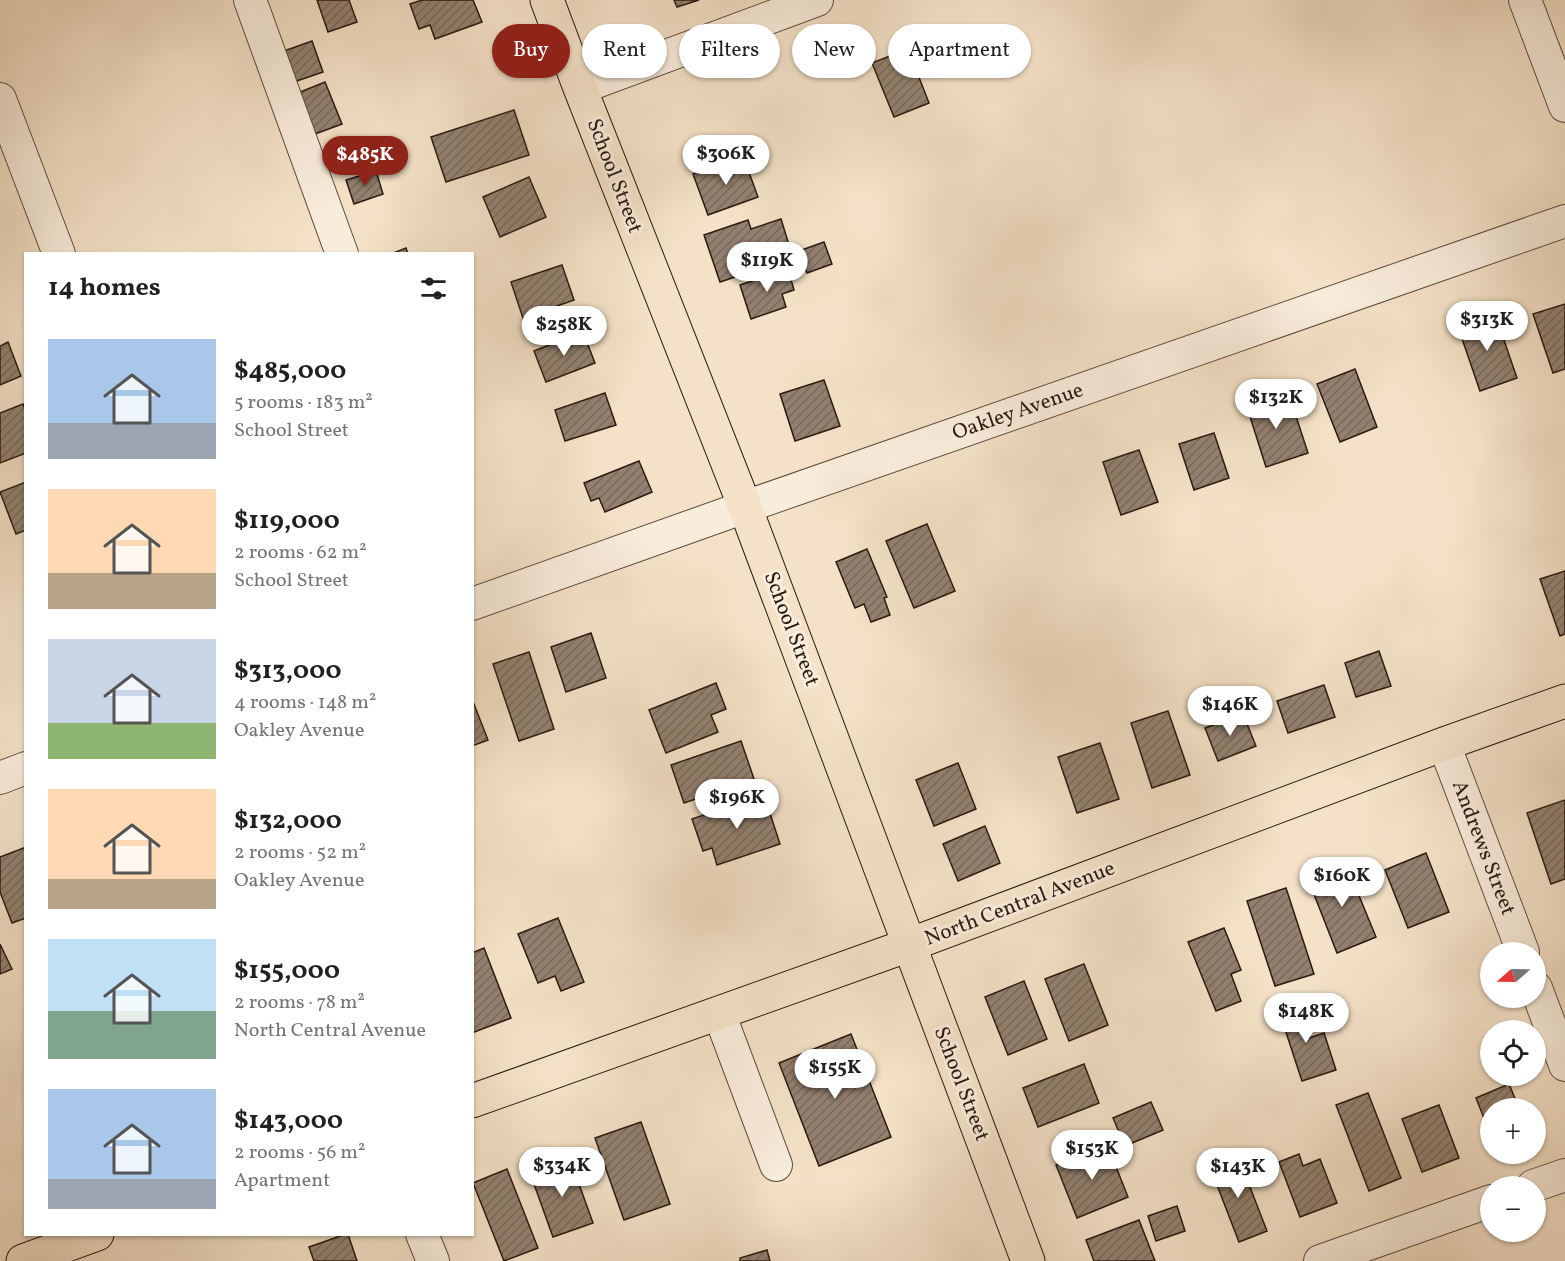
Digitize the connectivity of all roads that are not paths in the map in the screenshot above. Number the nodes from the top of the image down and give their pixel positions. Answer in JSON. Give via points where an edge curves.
{"nodes":[{"id":1,"x":250,"y":0,"type":"edge"},
{"id":2,"x":547,"y":0,"type":"edge"},
{"id":3,"x":817,"y":0,"type":"edge"},
{"id":4,"x":1525,"y":0,"type":"edge"},
{"id":5,"x":580,"y":88,"type":"junction"},
{"id":6,"x":0,"y":99,"type":"edge"},
{"id":7,"x":1565,"y":106,"type":"edge"},
{"id":8,"x":1565,"y":221,"type":"edge"},
{"id":9,"x":58,"y":252,"type":"edge"},
{"id":10,"x":341,"y":252,"type":"edge"},
{"id":11,"x":745,"y":507,"type":"junction"},
{"id":12,"x":474,"y":603,"type":"edge"},
{"id":13,"x":1565,"y":701,"type":"edge"},
{"id":14,"x":1444,"y":744,"type":"junction"},
{"id":15,"x":24,"y":769,"type":"edge"},
{"id":16,"x":0,"y":778,"type":"edge"},
{"id":17,"x":1519,"y":942,"type":"edge"},
{"id":18,"x":909,"y":945,"type":"junction"},
{"id":19,"x":1544,"y":1008,"type":"edge"},
{"id":20,"x":719,"y":1013,"type":"junction"},
{"id":21,"x":1565,"y":1065,"type":"edge"},
{"id":22,"x":474,"y":1100,"type":"edge"},
{"id":23,"x":776,"y":1165,"type":"dead end"},
{"id":24,"x":1565,"y":1175,"type":"edge"},
{"id":25,"x":1546,"y":1182,"type":"edge"},
{"id":26,"x":1480,"y":1205,"type":"edge"},
{"id":27,"x":92,"y":1236,"type":"edge"},
{"id":28,"x":423,"y":1236,"type":"edge"},
{"id":29,"x":23,"y":1261,"type":"edge"},
{"id":30,"x":433,"y":1261,"type":"edge"},
{"id":31,"x":1028,"y":1261,"type":"edge"},
{"id":32,"x":1320,"y":1261,"type":"edge"}],
"edges":[{"from":1,"to":10,"type":"street"},
{"from":2,"to":5,"type":"main road","name":"School Street"},
{"from":3,"to":5,"type":"street"},
{"from":4,"to":7,"type":"street"},
{"from":5,"to":11,"type":"main road","name":"School Street"},
{"from":6,"to":9,"type":"street"},
{"from":8,"to":11,"type":"street","name":"Oakley Avenue"},
{"from":11,"to":12,"type":"street","name":"Oakley Avenue"},
{"from":11,"to":18,"type":"main road","name":"School Street"},
{"from":13,"to":14,"type":"main road","name":"North Central Avenue"},
{"from":14,"to":17,"type":"street","name":"Andrews Street"},
{"from":14,"to":18,"type":"main road","name":"North Central Avenue"},
{"from":15,"to":16,"type":"street"},
{"from":18,"to":20,"type":"main road","name":"North Central Avenue"},
{"from":18,"to":31,"type":"main road","name":"School Street"},
{"from":19,"to":21,"type":"street"},
{"from":20,"to":22,"type":"main road","name":"North Central Avenue"},
{"from":20,"to":23,"type":"street"},
{"from":24,"to":25,"type":"street"},
{"from":26,"to":32,"type":"street"},
{"from":27,"to":29,"type":"main road"},
{"from":28,"to":30,"type":"street"}]}
